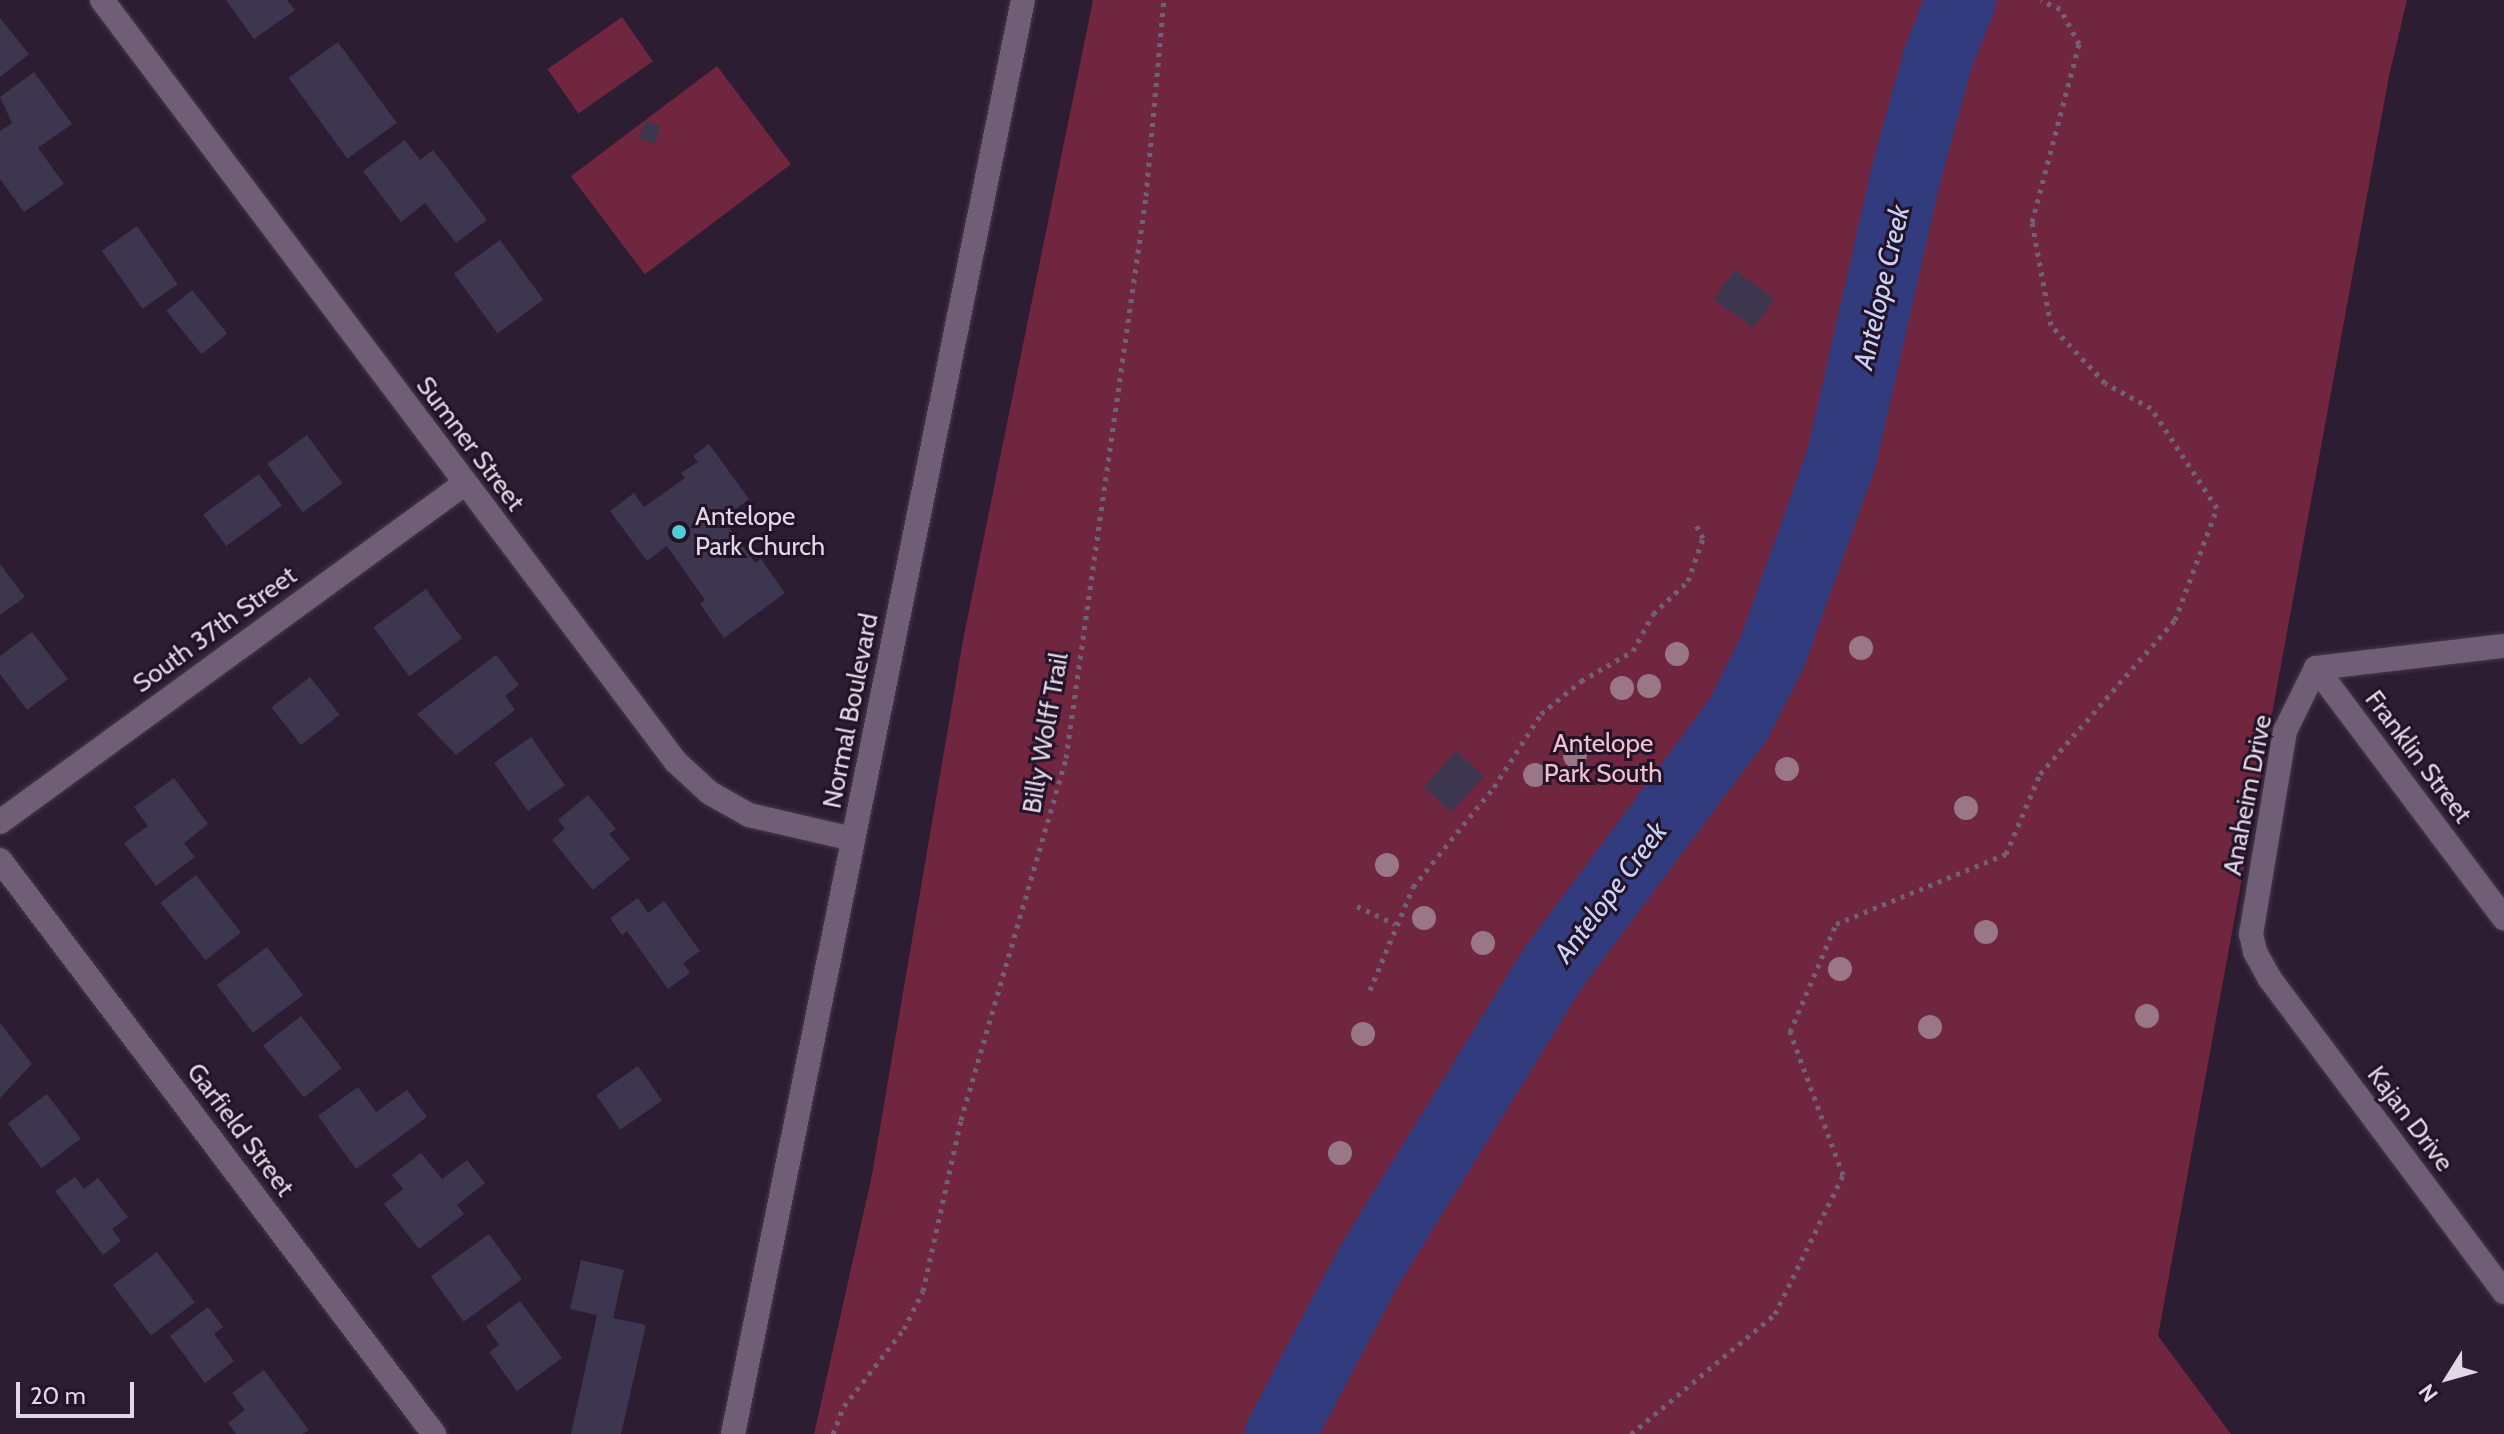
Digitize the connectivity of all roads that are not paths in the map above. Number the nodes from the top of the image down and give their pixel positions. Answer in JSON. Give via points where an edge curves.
{"nodes":[{"id":1,"x":102,"y":0,"type":"edge"},
{"id":2,"x":1023,"y":0,"type":"edge"},
{"id":3,"x":464,"y":484,"type":"junction"},
{"id":4,"x":2504,"y":646,"type":"edge"},
{"id":5,"x":2316,"y":668,"type":"junction"},
{"id":6,"x":0,"y":822,"type":"edge"},
{"id":7,"x":853,"y":839,"type":"junction"},
{"id":8,"x":0,"y":860,"type":"edge"},
{"id":9,"x":2504,"y":918,"type":"edge"},
{"id":10,"x":2270,"y":979,"type":"joint"},
{"id":11,"x":2504,"y":1292,"type":"edge"},
{"id":12,"x":434,"y":1434,"type":"edge"},
{"id":13,"x":733,"y":1434,"type":"edge"}],
"edges":[{"from":1,"to":3,"type":"street","name":"Sumner Street"},
{"from":2,"to":7,"type":"street","name":"Normal Boulevard"},
{"from":3,"to":6,"type":"street","name":"South 37th Street"},
{"from":3,"to":7,"type":"street","name":"Sumner Street","via":[[691,778],[749,815]]},
{"from":4,"to":5,"type":"street"},
{"from":5,"to":9,"type":"street","name":"Franklin Street"},
{"from":5,"to":10,"type":"street","name":"Anaheim Drive","via":[[2285,731],[2251,934]]},
{"from":7,"to":13,"type":"street","name":"Normal Boulevard"},
{"from":8,"to":12,"type":"street","name":"Garfield Street"},
{"from":10,"to":11,"type":"street","name":"Kajan Drive"}]}
